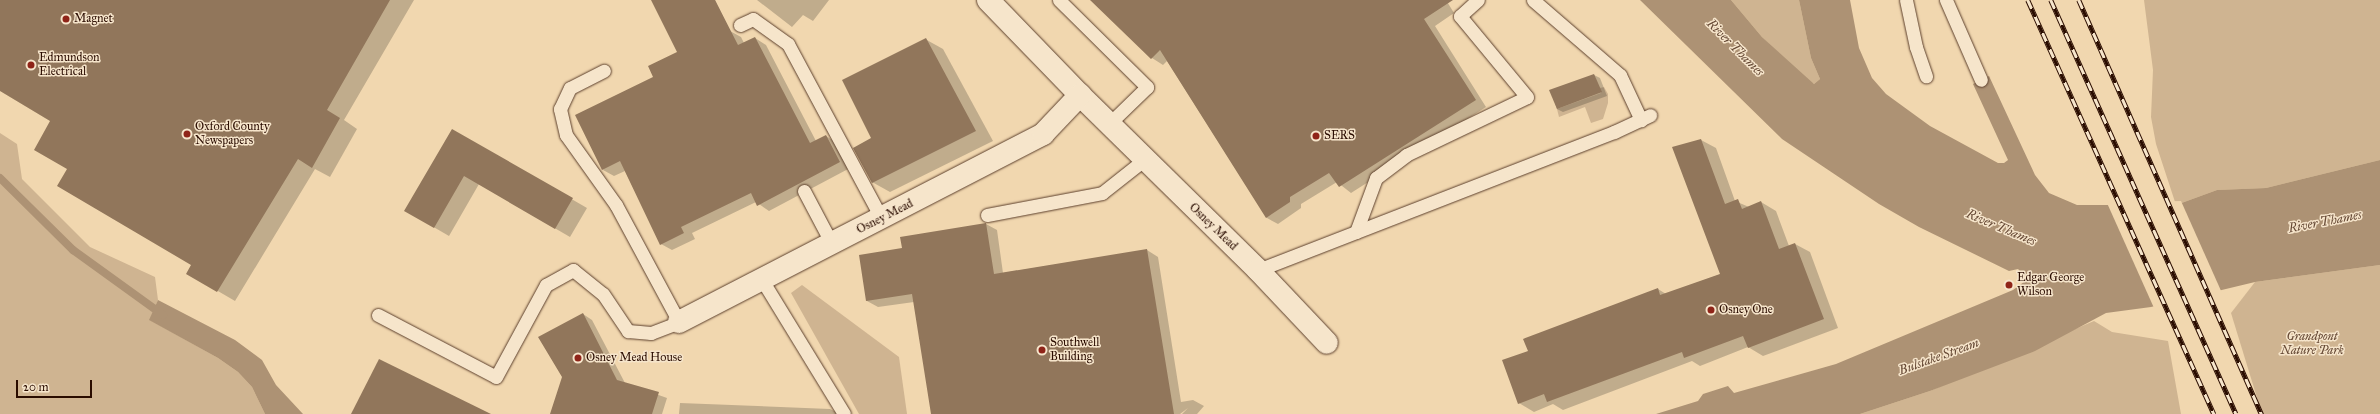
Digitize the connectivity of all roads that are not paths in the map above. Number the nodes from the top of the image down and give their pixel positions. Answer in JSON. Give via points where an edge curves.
{"nodes":[{"id":1,"x":988,"y":0,"type":"edge"},
{"id":2,"x":1059,"y":0,"type":"edge"},
{"id":3,"x":1478,"y":0,"type":"edge"},
{"id":4,"x":1533,"y":0,"type":"edge"},
{"id":5,"x":1906,"y":0,"type":"edge"},
{"id":6,"x":1946,"y":0,"type":"edge"},
{"id":7,"x":740,"y":25,"type":"dead end"},
{"id":8,"x":604,"y":71,"type":"dead end"},
{"id":9,"x":1926,"y":76,"type":"dead end"},
{"id":10,"x":1981,"y":80,"type":"dead end"},
{"id":11,"x":1080,"y":95,"type":"junction"},
{"id":12,"x":1109,"y":124,"type":"junction"},
{"id":13,"x":1145,"y":160,"type":"junction"},
{"id":14,"x":804,"y":191,"type":"dead end"},
{"id":15,"x":987,"y":215,"type":"dead end"},
{"id":16,"x":882,"y":219,"type":"junction"},
{"id":17,"x":1356,"y":232,"type":"junction"},
{"id":18,"x":832,"y":244,"type":"junction"},
{"id":19,"x":1258,"y":270,"type":"junction"},
{"id":20,"x":762,"y":280,"type":"junction"},
{"id":21,"x":378,"y":315,"type":"dead end"},
{"id":22,"x":679,"y":322,"type":"junction"},
{"id":23,"x":1327,"y":344,"type":"dead end"},
{"id":24,"x":844,"y":414,"type":"edge"}],
"edges":[{"from":1,"to":11,"type":"street","name":"Osney Mead"},
{"from":2,"to":12,"type":"lane","via":[[1147,87]]},
{"from":3,"to":17,"type":"lane","via":[[1460,16],[1527,97],[1406,155],[1376,178]]},
{"from":4,"to":17,"type":"lane","via":[[1620,75],[1646,117]]},
{"from":5,"to":9,"type":"lane","via":[[1916,47]]},
{"from":6,"to":10,"type":"lane"},
{"from":7,"to":16,"type":"lane","via":[[753,19],[788,44]]},
{"from":8,"to":22,"type":"lane","via":[[570,88],[560,109],[566,135],[616,205]]},
{"from":11,"to":12,"type":"street","name":"Osney Mead"},
{"from":11,"to":16,"type":"street","name":"Osney Mead","via":[[1043,134]]},
{"from":12,"to":13,"type":"street","name":"Osney Mead"},
{"from":13,"to":15,"type":"lane","via":[[1102,194]]},
{"from":13,"to":19,"type":"street","name":"Osney Mead"},
{"from":14,"to":18,"type":"lane"},
{"from":16,"to":18,"type":"street","name":"Osney Mead"},
{"from":17,"to":19,"type":"lane"},
{"from":18,"to":20,"type":"street","name":"Osney Mead"},
{"from":19,"to":23,"type":"street","name":"Osney Mead"},
{"from":20,"to":22,"type":"street","name":"Osney Mead"},
{"from":20,"to":24,"type":"lane"},
{"from":21,"to":22,"type":"lane","via":[[496,377],[546,285],[573,270],[602,294],[628,331],[651,334]]}]}
